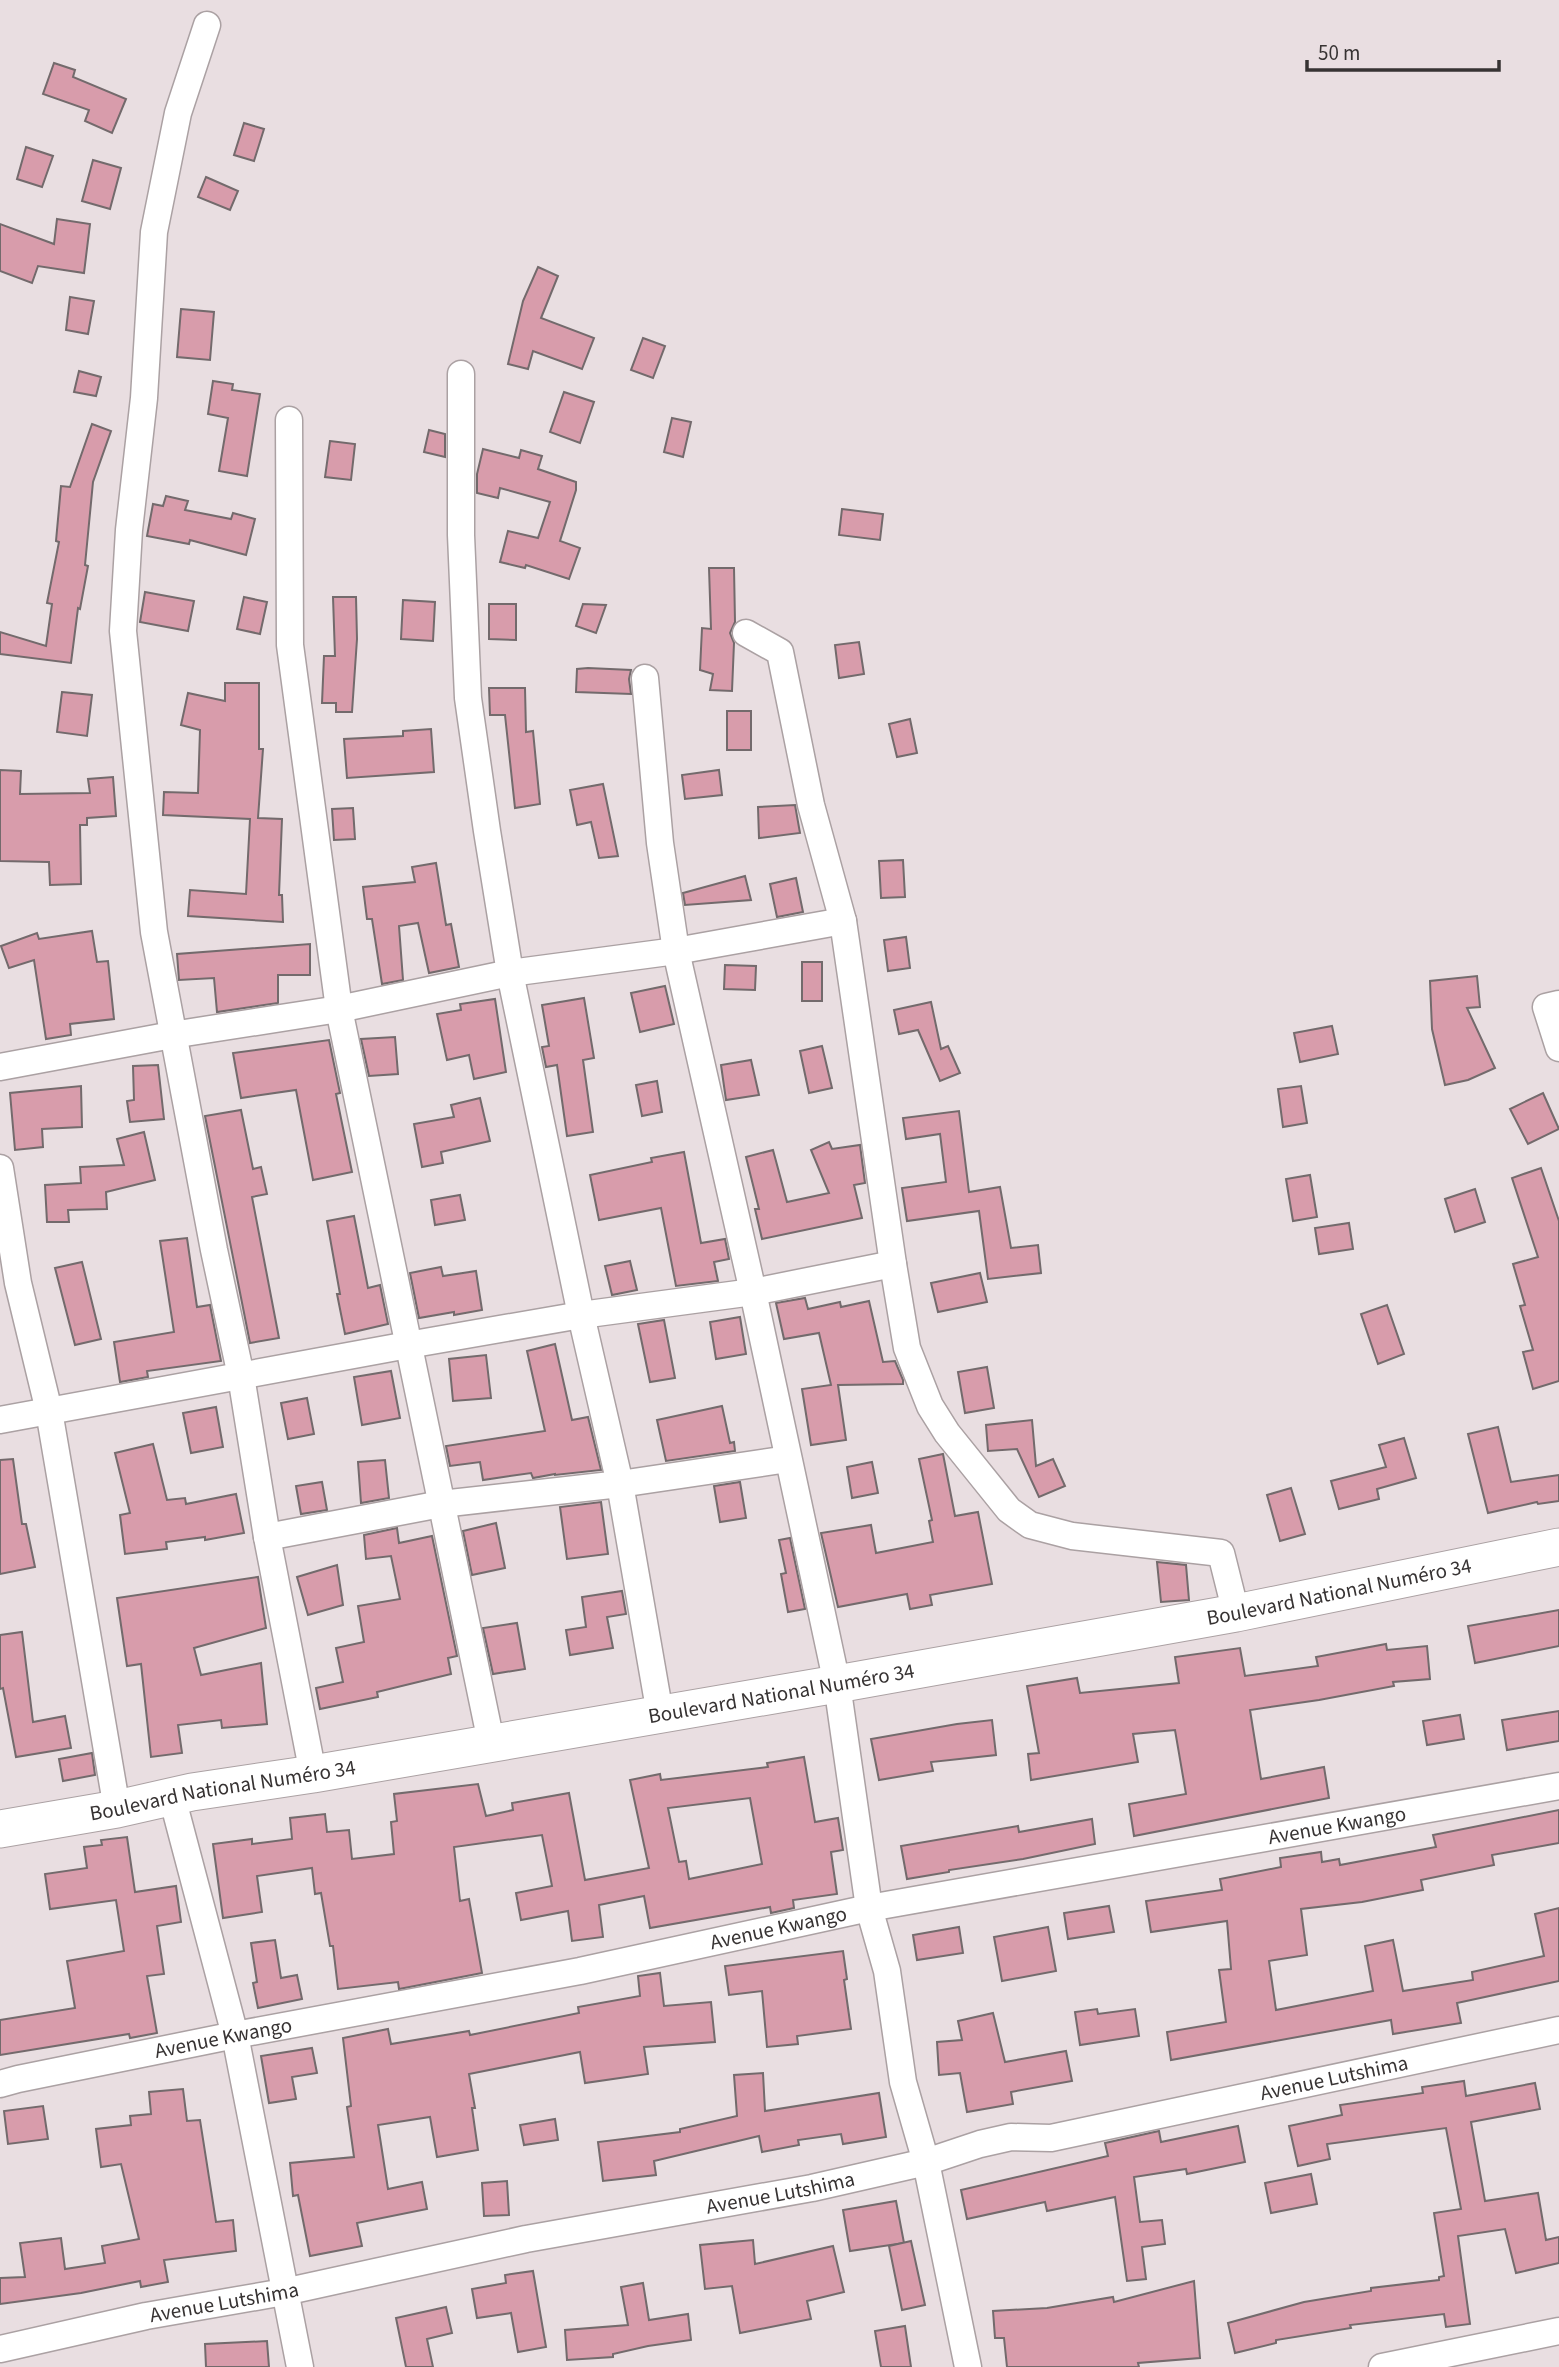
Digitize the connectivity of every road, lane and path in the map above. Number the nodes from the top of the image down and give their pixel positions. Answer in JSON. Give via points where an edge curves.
{"nodes":[{"id":1,"x":207,"y":25,"type":"dead end"},
{"id":2,"x":461,"y":374,"type":"dead end"},
{"id":3,"x":289,"y":420,"type":"dead end"},
{"id":4,"x":746,"y":633,"type":"dead end"},
{"id":5,"x":645,"y":678,"type":"dead end"},
{"id":6,"x":843,"y":922,"type":"junction"},
{"id":7,"x":676,"y":951,"type":"junction"},
{"id":8,"x":510,"y":973,"type":"junction"},
{"id":9,"x":1559,"y":1004,"type":"edge"},
{"id":10,"x":339,"y":1009,"type":"junction"},
{"id":11,"x":172,"y":1035,"type":"junction"},
{"id":12,"x":1559,"y":1048,"type":"edge"},
{"id":13,"x":0,"y":1067,"type":"edge"},
{"id":14,"x":0,"y":1168,"type":"edge"},
{"id":15,"x":893,"y":1264,"type":"junction"},
{"id":16,"x":753,"y":1292,"type":"junction"},
{"id":17,"x":581,"y":1315,"type":"junction"},
{"id":18,"x":408,"y":1345,"type":"junction"},
{"id":19,"x":241,"y":1376,"type":"junction"},
{"id":20,"x":49,"y":1411,"type":"junction"},
{"id":21,"x":0,"y":1420,"type":"edge"},
{"id":22,"x":788,"y":1459,"type":"junction"},
{"id":23,"x":620,"y":1484,"type":"junction"},
{"id":24,"x":441,"y":1504,"type":"junction"},
{"id":25,"x":267,"y":1537,"type":"junction"},
{"id":26,"x":1559,"y":1547,"type":"edge"},
{"id":27,"x":1236,"y":1613,"type":"junction"},
{"id":28,"x":837,"y":1684,"type":"junction"},
{"id":29,"x":660,"y":1714,"type":"junction"},
{"id":30,"x":491,"y":1742,"type":"junction"},
{"id":31,"x":313,"y":1774,"type":"junction"},
{"id":32,"x":1559,"y":1786,"type":"edge"},
{"id":33,"x":172,"y":1797,"type":"junction"},
{"id":34,"x":117,"y":1809,"type":"junction"},
{"id":35,"x":0,"y":1829,"type":"edge"},
{"id":36,"x":869,"y":1908,"type":"junction"},
{"id":37,"x":1559,"y":2030,"type":"edge"},
{"id":38,"x":235,"y":2035,"type":"junction"},
{"id":39,"x":0,"y":2084,"type":"edge"},
{"id":40,"x":926,"y":2162,"type":"junction"},
{"id":41,"x":284,"y":2292,"type":"junction"},
{"id":42,"x":1559,"y":2331,"type":"edge"},
{"id":43,"x":0,"y":2349,"type":"edge"},
{"id":44,"x":300,"y":2367,"type":"edge"},
{"id":45,"x":968,"y":2367,"type":"edge"},
{"id":46,"x":1382,"y":2367,"type":"edge"}],
"edges":[{"from":1,"to":11,"type":"street","via":[[178,113],[154,232],[123,631],[154,932]]},
{"from":2,"to":8,"type":"street","via":[[468,698]]},
{"from":3,"to":10,"type":"street","via":[[290,645]]},
{"from":4,"to":6,"type":"street","via":[[780,652],[811,805]]},
{"from":5,"to":7,"type":"street","via":[[660,843]]},
{"from":6,"to":7,"type":"street"},
{"from":6,"to":15,"type":"street"},
{"from":7,"to":8,"type":"street"},
{"from":7,"to":16,"type":"street"},
{"from":8,"to":10,"type":"street"},
{"from":8,"to":17,"type":"street"},
{"from":9,"to":12,"type":"street","via":[[1546,1007]]},
{"from":10,"to":11,"type":"street"},
{"from":10,"to":18,"type":"street"},
{"from":11,"to":13,"type":"street"},
{"from":11,"to":19,"type":"street"},
{"from":14,"to":20,"type":"street","via":[[18,1283]]},
{"from":15,"to":16,"type":"street"},
{"from":15,"to":27,"type":"street","via":[[907,1348],[930,1406],[1009,1510],[1030,1525],[1072,1536],[1221,1553]]},
{"from":16,"to":17,"type":"street"},
{"from":16,"to":22,"type":"street"},
{"from":17,"to":18,"type":"street"},
{"from":17,"to":23,"type":"street"},
{"from":18,"to":19,"type":"street"},
{"from":18,"to":24,"type":"street"},
{"from":19,"to":20,"type":"street"},
{"from":19,"to":25,"type":"street"},
{"from":20,"to":21,"type":"street"},
{"from":20,"to":34,"type":"street"},
{"from":22,"to":23,"type":"street"},
{"from":22,"to":28,"type":"street"},
{"from":23,"to":24,"type":"street"},
{"from":23,"to":29,"type":"street"},
{"from":24,"to":25,"type":"street"},
{"from":24,"to":30,"type":"street"},
{"from":25,"to":31,"type":"street"},
{"from":26,"to":27,"type":"main road","name":"Boulevard National Numéro 34"},
{"from":27,"to":28,"type":"main road","name":"Boulevard National Numéro 34"},
{"from":28,"to":29,"type":"main road","name":"Boulevard National Numéro 34"},
{"from":28,"to":36,"type":"street"},
{"from":29,"to":30,"type":"main road","name":"Boulevard National Numéro 34"},
{"from":30,"to":31,"type":"main road","name":"Boulevard National Numéro 34"},
{"from":31,"to":33,"type":"main road","name":"Boulevard National Numéro 34"},
{"from":32,"to":36,"type":"street","name":"Avenue Kwango"},
{"from":33,"to":34,"type":"main road","name":"Boulevard National Numéro 34"},
{"from":33,"to":38,"type":"street"},
{"from":34,"to":35,"type":"main road","name":"Boulevard National Numéro 34"},
{"from":36,"to":38,"type":"street","name":"Avenue Kwango","via":[[580,1971]]},
{"from":36,"to":40,"type":"street","via":[[887,1971],[903,2082]]},
{"from":37,"to":40,"type":"street","name":"Avenue Lutshima","via":[[1051,2138],[1011,2137]]},
{"from":38,"to":39,"type":"street","name":"Avenue Kwango"},
{"from":38,"to":41,"type":"street"},
{"from":40,"to":41,"type":"street","name":"Avenue Lutshima","via":[[812,2188],[526,2239]]},
{"from":40,"to":45,"type":"street"},
{"from":41,"to":43,"type":"street","name":"Avenue Lutshima","via":[[146,2316]]},
{"from":41,"to":44,"type":"street"},
{"from":42,"to":46,"type":"street"}]}
